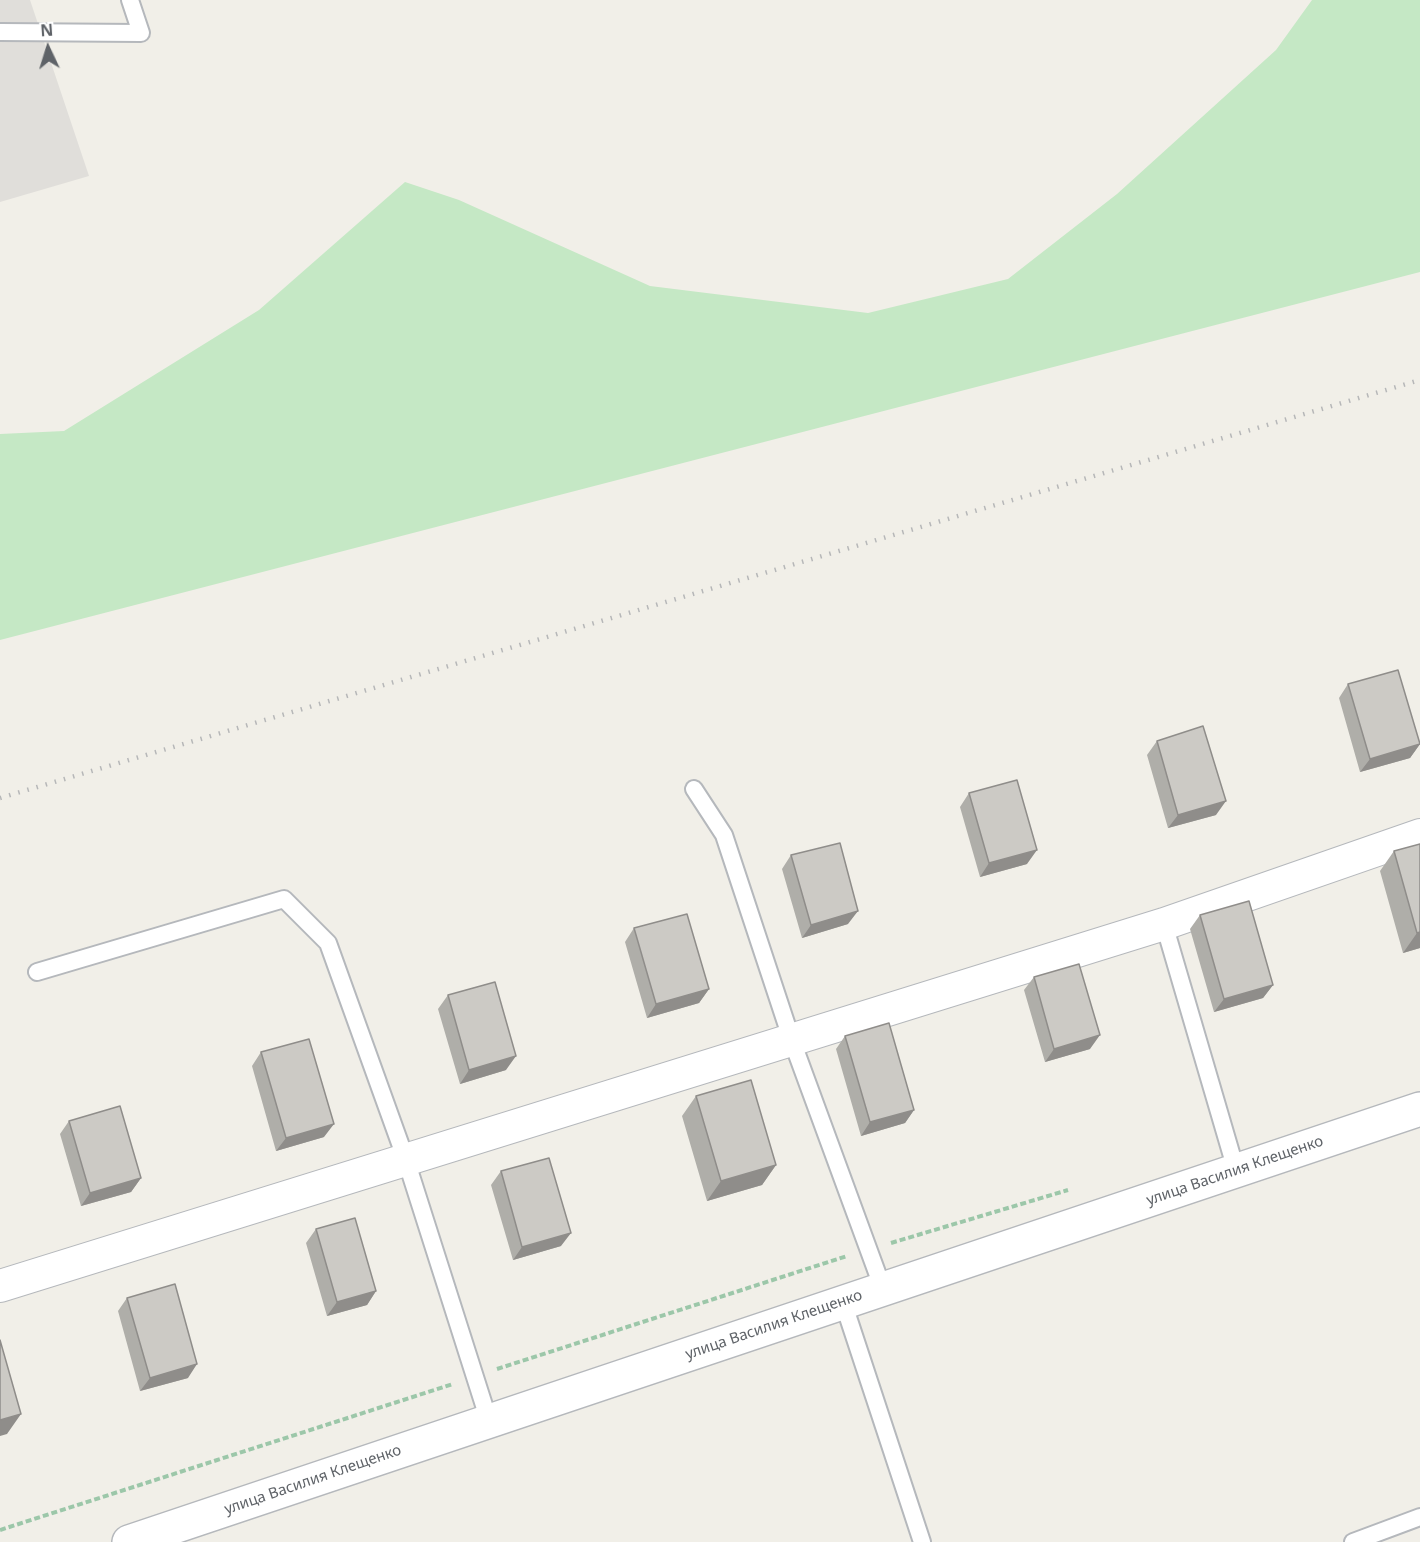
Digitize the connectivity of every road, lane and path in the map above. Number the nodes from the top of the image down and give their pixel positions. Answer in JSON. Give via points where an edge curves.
{"nodes":[{"id":1,"x":130,"y":0,"type":"edge"},
{"id":2,"x":0,"y":32,"type":"edge"},
{"id":3,"x":694,"y":789,"type":"dead end"},
{"id":4,"x":1420,"y":835,"type":"edge"},
{"id":5,"x":1164,"y":924,"type":"junction"},
{"id":6,"x":37,"y":972,"type":"dead end"},
{"id":7,"x":791,"y":1038,"type":"junction"},
{"id":8,"x":1420,"y":1109,"type":"edge"},
{"id":9,"x":406,"y":1160,"type":"junction"},
{"id":10,"x":1236,"y":1170,"type":"junction"},
{"id":11,"x":1070,"y":1189,"type":"dead end"},
{"id":12,"x":868,"y":1250,"type":"junction"},
{"id":13,"x":0,"y":1286,"type":"edge"},
{"id":14,"x":883,"y":1289,"type":"junction"},
{"id":15,"x":843,"y":1302,"type":"junction"},
{"id":16,"x":475,"y":1377,"type":"junction"},
{"id":17,"x":489,"y":1421,"type":"junction"},
{"id":18,"x":1420,"y":1517,"type":"edge"},
{"id":19,"x":0,"y":1530,"type":"edge"},
{"id":20,"x":129,"y":1542,"type":"edge"},
{"id":21,"x":922,"y":1542,"type":"edge"},
{"id":22,"x":1353,"y":1542,"type":"edge"}],
"edges":[{"from":1,"to":2,"type":"lane","via":[[141,33]]},
{"from":3,"to":7,"type":"lane","via":[[724,834]]},
{"from":4,"to":5,"type":"street"},
{"from":5,"to":7,"type":"street"},
{"from":5,"to":10,"type":"lane"},
{"from":6,"to":9,"type":"lane","via":[[284,899],[328,943]]},
{"from":7,"to":9,"type":"street"},
{"from":7,"to":12,"type":"lane"},
{"from":8,"to":10,"type":"street","name":"улица Василия Клещенко"},
{"from":9,"to":13,"type":"street"},
{"from":9,"to":16,"type":"lane"},
{"from":10,"to":14,"type":"street","name":"улица Василия Клещенко"},
{"from":11,"to":12,"type":"path"},
{"from":12,"to":14,"type":"lane"},
{"from":12,"to":16,"type":"path"},
{"from":14,"to":15,"type":"street","name":"улица Василия Клещенко"},
{"from":15,"to":17,"type":"street","name":"улица Василия Клещенко"},
{"from":15,"to":21,"type":"lane"},
{"from":16,"to":17,"type":"lane"},
{"from":16,"to":19,"type":"path"},
{"from":17,"to":20,"type":"street","name":"улица Василия Клещенко"},
{"from":18,"to":22,"type":"lane"}]}
